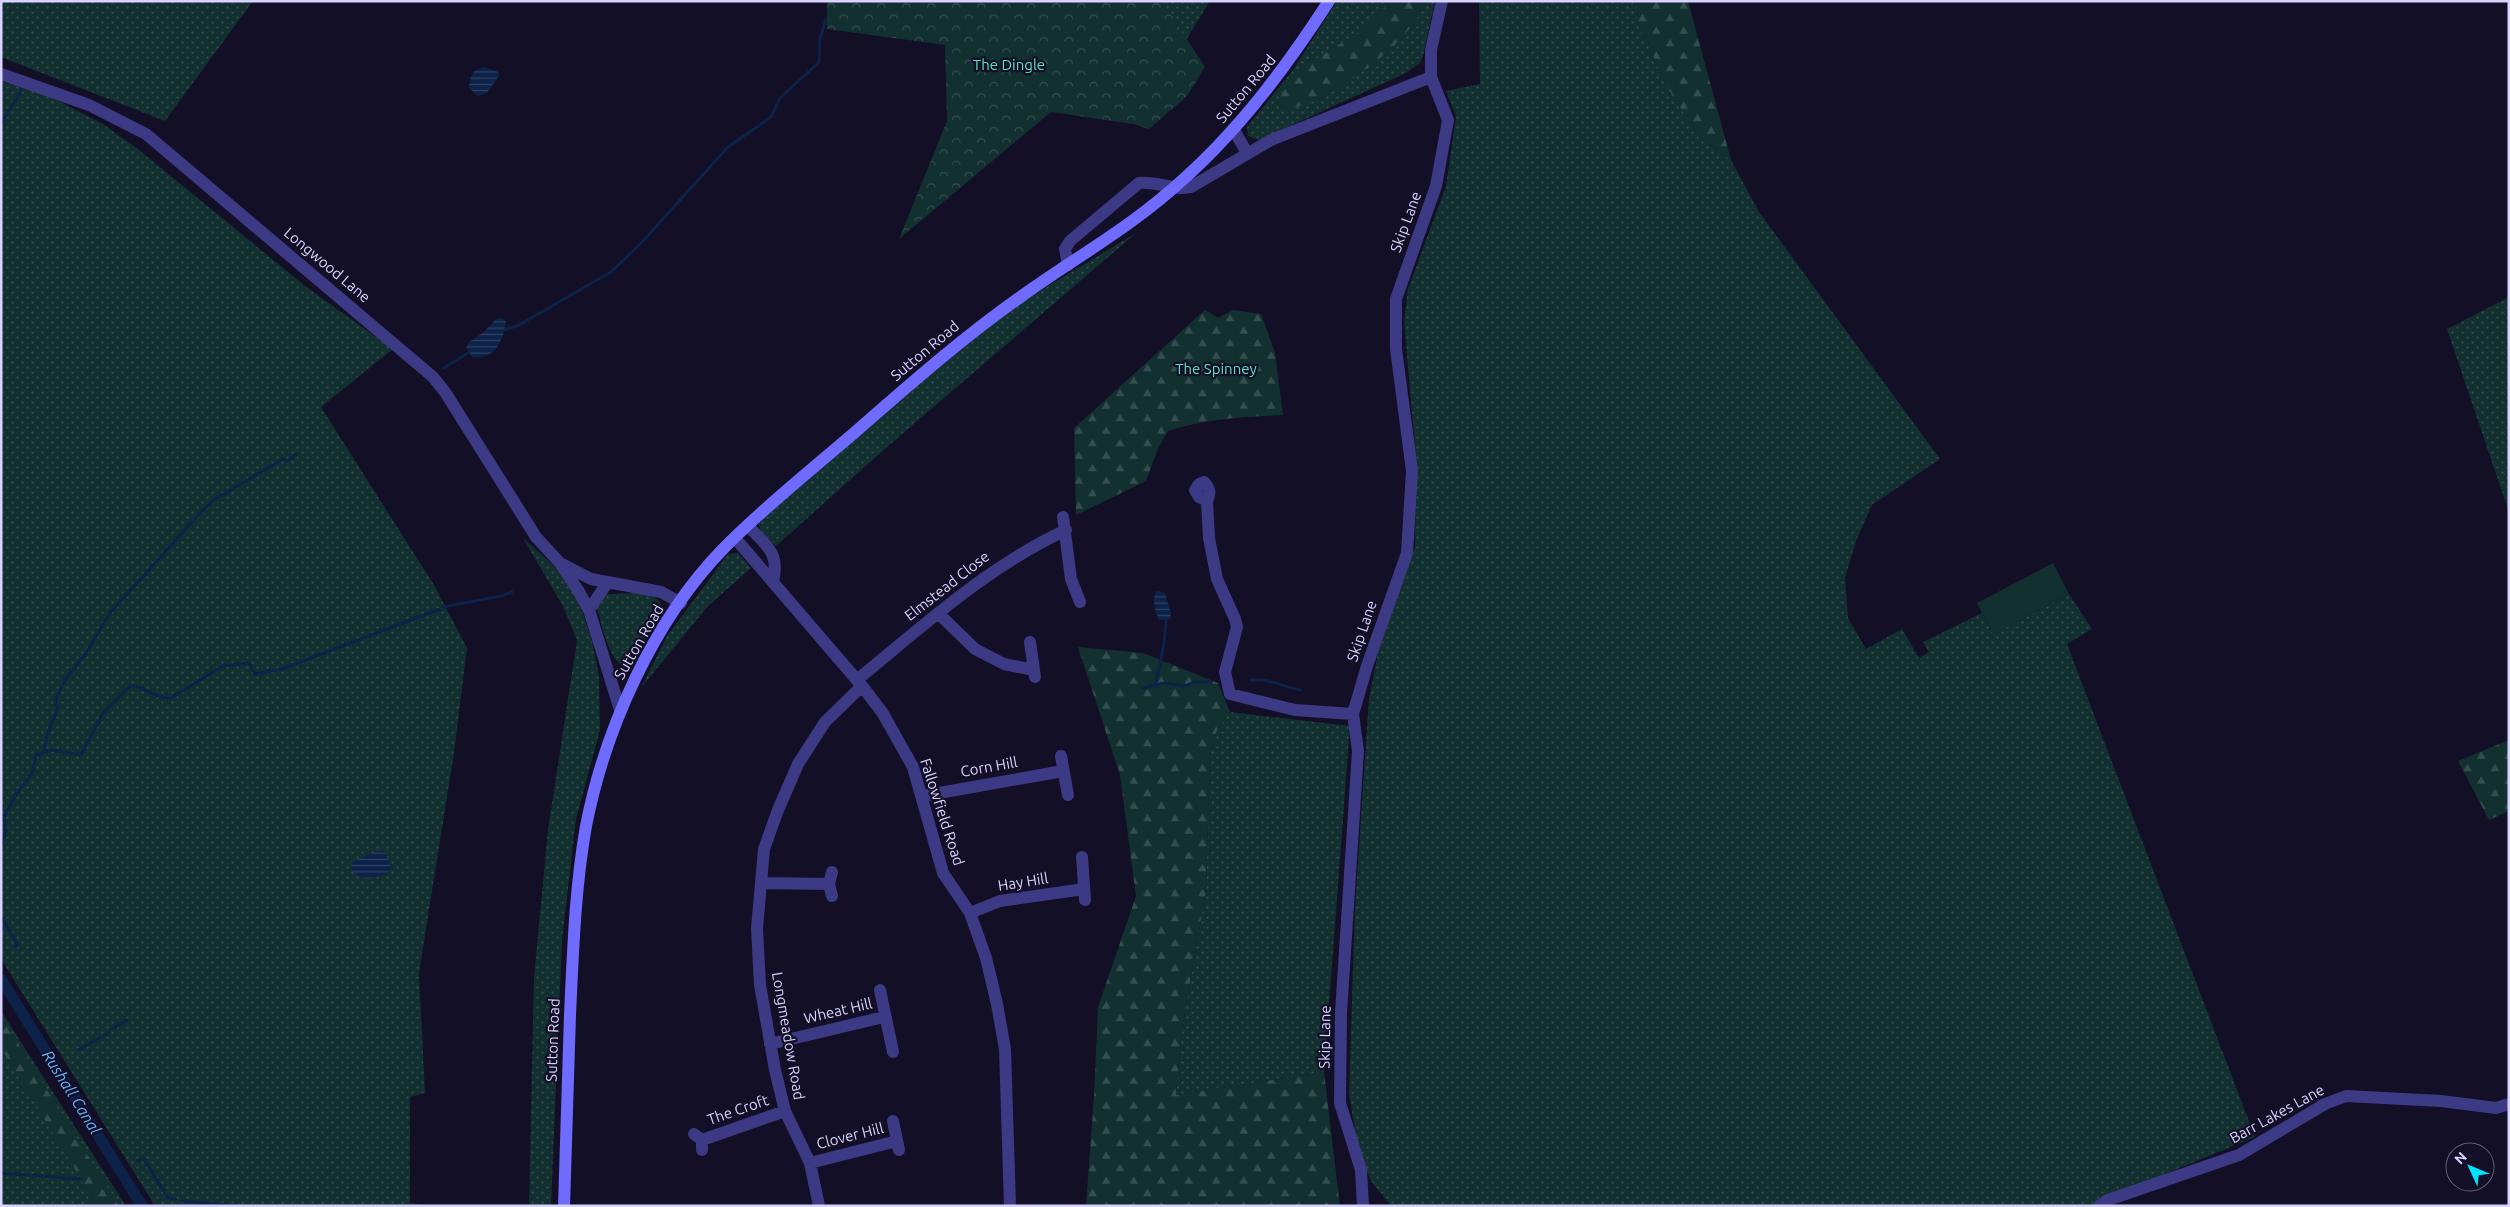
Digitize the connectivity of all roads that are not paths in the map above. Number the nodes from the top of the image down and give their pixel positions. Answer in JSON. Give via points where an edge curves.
{"nodes":[{"id":1,"x":1329,"y":1,"type":"edge"},
{"id":2,"x":1442,"y":1,"type":"edge"},
{"id":3,"x":1,"y":74,"type":"edge"},
{"id":4,"x":1431,"y":77,"type":"junction"},
{"id":5,"x":1234,"y":130,"type":"junction"},
{"id":6,"x":1247,"y":153,"type":"junction"},
{"id":7,"x":1174,"y":186,"type":"junction"},
{"id":8,"x":1068,"y":265,"type":"junction"},
{"id":9,"x":1207,"y":502,"type":"dead end"},
{"id":10,"x":1063,"y":517,"type":"dead end"},
{"id":11,"x":748,"y":526,"type":"junction"},
{"id":12,"x":1066,"y":530,"type":"junction"},
{"id":13,"x":734,"y":538,"type":"junction"},
{"id":14,"x":560,"y":563,"type":"junction"},
{"id":15,"x":773,"y":582,"type":"junction"},
{"id":16,"x":607,"y":583,"type":"junction"},
{"id":17,"x":1080,"y":602,"type":"dead end"},
{"id":18,"x":681,"y":603,"type":"junction"},
{"id":19,"x":588,"y":610,"type":"junction"},
{"id":20,"x":938,"y":613,"type":"junction"},
{"id":21,"x":1030,"y":642,"type":"dead end"},
{"id":22,"x":859,"y":683,"type":"junction"},
{"id":23,"x":620,"y":710,"type":"junction"},
{"id":24,"x":1353,"y":714,"type":"junction"},
{"id":25,"x":1061,"y":756,"type":"dead end"},
{"id":26,"x":1062,"y":771,"type":"junction"},
{"id":27,"x":1068,"y":795,"type":"dead end"},
{"id":28,"x":922,"y":796,"type":"junction"},
{"id":29,"x":1082,"y":857,"type":"dead end"},
{"id":30,"x":762,"y":883,"type":"junction"},
{"id":31,"x":831,"y":884,"type":"dead end"},
{"id":32,"x":970,"y":913,"type":"junction"},
{"id":33,"x":880,"y":990,"type":"dead end"},
{"id":34,"x":884,"y":1017,"type":"junction"},
{"id":35,"x":770,"y":1044,"type":"junction"},
{"id":36,"x":893,"y":1052,"type":"dead end"},
{"id":37,"x":2509,"y":1104,"type":"edge"},
{"id":38,"x":785,"y":1111,"type":"junction"},
{"id":39,"x":893,"y":1121,"type":"dead end"},
{"id":40,"x":699,"y":1141,"type":"dead end"},
{"id":41,"x":810,"y":1163,"type":"junction"},
{"id":42,"x":564,"y":1206,"type":"edge"},
{"id":43,"x":819,"y":1206,"type":"edge"},
{"id":44,"x":1010,"y":1206,"type":"edge"},
{"id":45,"x":1363,"y":1206,"type":"edge"},
{"id":46,"x":2099,"y":1206,"type":"edge"}],
"edges":[{"from":1,"to":5,"type":"main road","name":"Sutton Road","via":[[1279,77]]},
{"from":2,"to":4,"type":"street","name":"Skip Lane","via":[[1431,50]]},
{"from":3,"to":14,"type":"street","name":"Longwood Lane","via":[[90,105],[146,134],[421,365],[446,392],[536,537]]},
{"from":4,"to":6,"type":"street","via":[[1271,140]]},
{"from":4,"to":24,"type":"street","name":"Skip Lane","via":[[1448,120],[1436,186],[1396,299],[1396,349],[1412,471],[1407,553]]},
{"from":5,"to":6,"type":"street"},
{"from":5,"to":7,"type":"main road","name":"Sutton Road"},
{"from":6,"to":7,"type":"street","via":[[1191,187],[1181,190]]},
{"from":7,"to":8,"type":"main road","name":"Sutton Road","via":[[1134,220]]},
{"from":7,"to":8,"type":"street","via":[[1139,182],[1070,241],[1065,249]]},
{"from":8,"to":11,"type":"main road","name":"Sutton Road","via":[[969,336]]},
{"from":9,"to":24,"type":"street","via":[[1209,538],[1217,579],[1237,627],[1225,672],[1230,694],[1295,710]]},
{"from":10,"to":12,"type":"street"},
{"from":11,"to":13,"type":"main road","name":"Sutton Road"},
{"from":11,"to":15,"type":"street","via":[[774,554],[777,568]]},
{"from":12,"to":17,"type":"street","via":[[1071,579]]},
{"from":12,"to":20,"type":"street","name":"Elmstead Close","via":[[1007,561]]},
{"from":13,"to":15,"type":"street","name":"Fallowfield Road"},
{"from":13,"to":18,"type":"main road","name":"Sutton Road"},
{"from":14,"to":16,"type":"street","name":"Longwood Lane","via":[[590,579]]},
{"from":14,"to":19,"type":"street","name":"Longwood Lane"},
{"from":15,"to":22,"type":"street","name":"Fallowfield Road"},
{"from":16,"to":18,"type":"street","name":"Longwood Lane","via":[[661,592]]},
{"from":16,"to":19,"type":"street"},
{"from":18,"to":23,"type":"main road","name":"Sutton Road","via":[[654,643]]},
{"from":19,"to":23,"type":"street","name":"Longwood Lane"},
{"from":20,"to":21,"type":"street","via":[[975,649],[1004,664],[1034,673]]},
{"from":20,"to":22,"type":"street","name":"Elmstead Close"},
{"from":22,"to":28,"type":"street","name":"Fallowfield Road","via":[[882,712],[914,766]]},
{"from":22,"to":30,"type":"street","name":"Longmeadow Road","via":[[825,722],[798,764],[764,849]]},
{"from":23,"to":42,"type":"main road","name":"Sutton Road","via":[[597,780],[576,898]]},
{"from":24,"to":45,"type":"street","name":"Skip Lane","via":[[1358,750],[1341,1013],[1340,1103],[1361,1170]]},
{"from":25,"to":26,"type":"street"},
{"from":26,"to":27,"type":"street"},
{"from":26,"to":28,"type":"street","name":"Corn Hill"},
{"from":28,"to":32,"type":"street","name":"Fallowfield Road","via":[[943,873]]},
{"from":29,"to":32,"type":"street","name":"Hay Hill","via":[[1084,895],[1000,900]]},
{"from":30,"to":31,"type":"street"},
{"from":30,"to":35,"type":"street","name":"Longmeadow Road","via":[[757,928],[760,986]]},
{"from":32,"to":44,"type":"street","name":"Fallowfield Road","via":[[986,958],[1006,1049]]},
{"from":33,"to":34,"type":"street","name":"Wheat Hill"},
{"from":34,"to":35,"type":"street","name":"Wheat Hill"},
{"from":34,"to":36,"type":"street","name":"Wheat Hill"},
{"from":35,"to":38,"type":"street","name":"Longmeadow Road"},
{"from":37,"to":46,"type":"street","name":"Barr Lakes Lane","via":[[2496,1108],[2441,1101],[2346,1096],[2325,1104],[2239,1156],[2108,1200]]},
{"from":38,"to":40,"type":"street","name":"The Croft"},
{"from":38,"to":41,"type":"street","name":"Longmeadow Road"},
{"from":39,"to":41,"type":"street","name":"Clover Hill","via":[[898,1146]]},
{"from":41,"to":43,"type":"street","name":"Longmeadow Road"}]}
